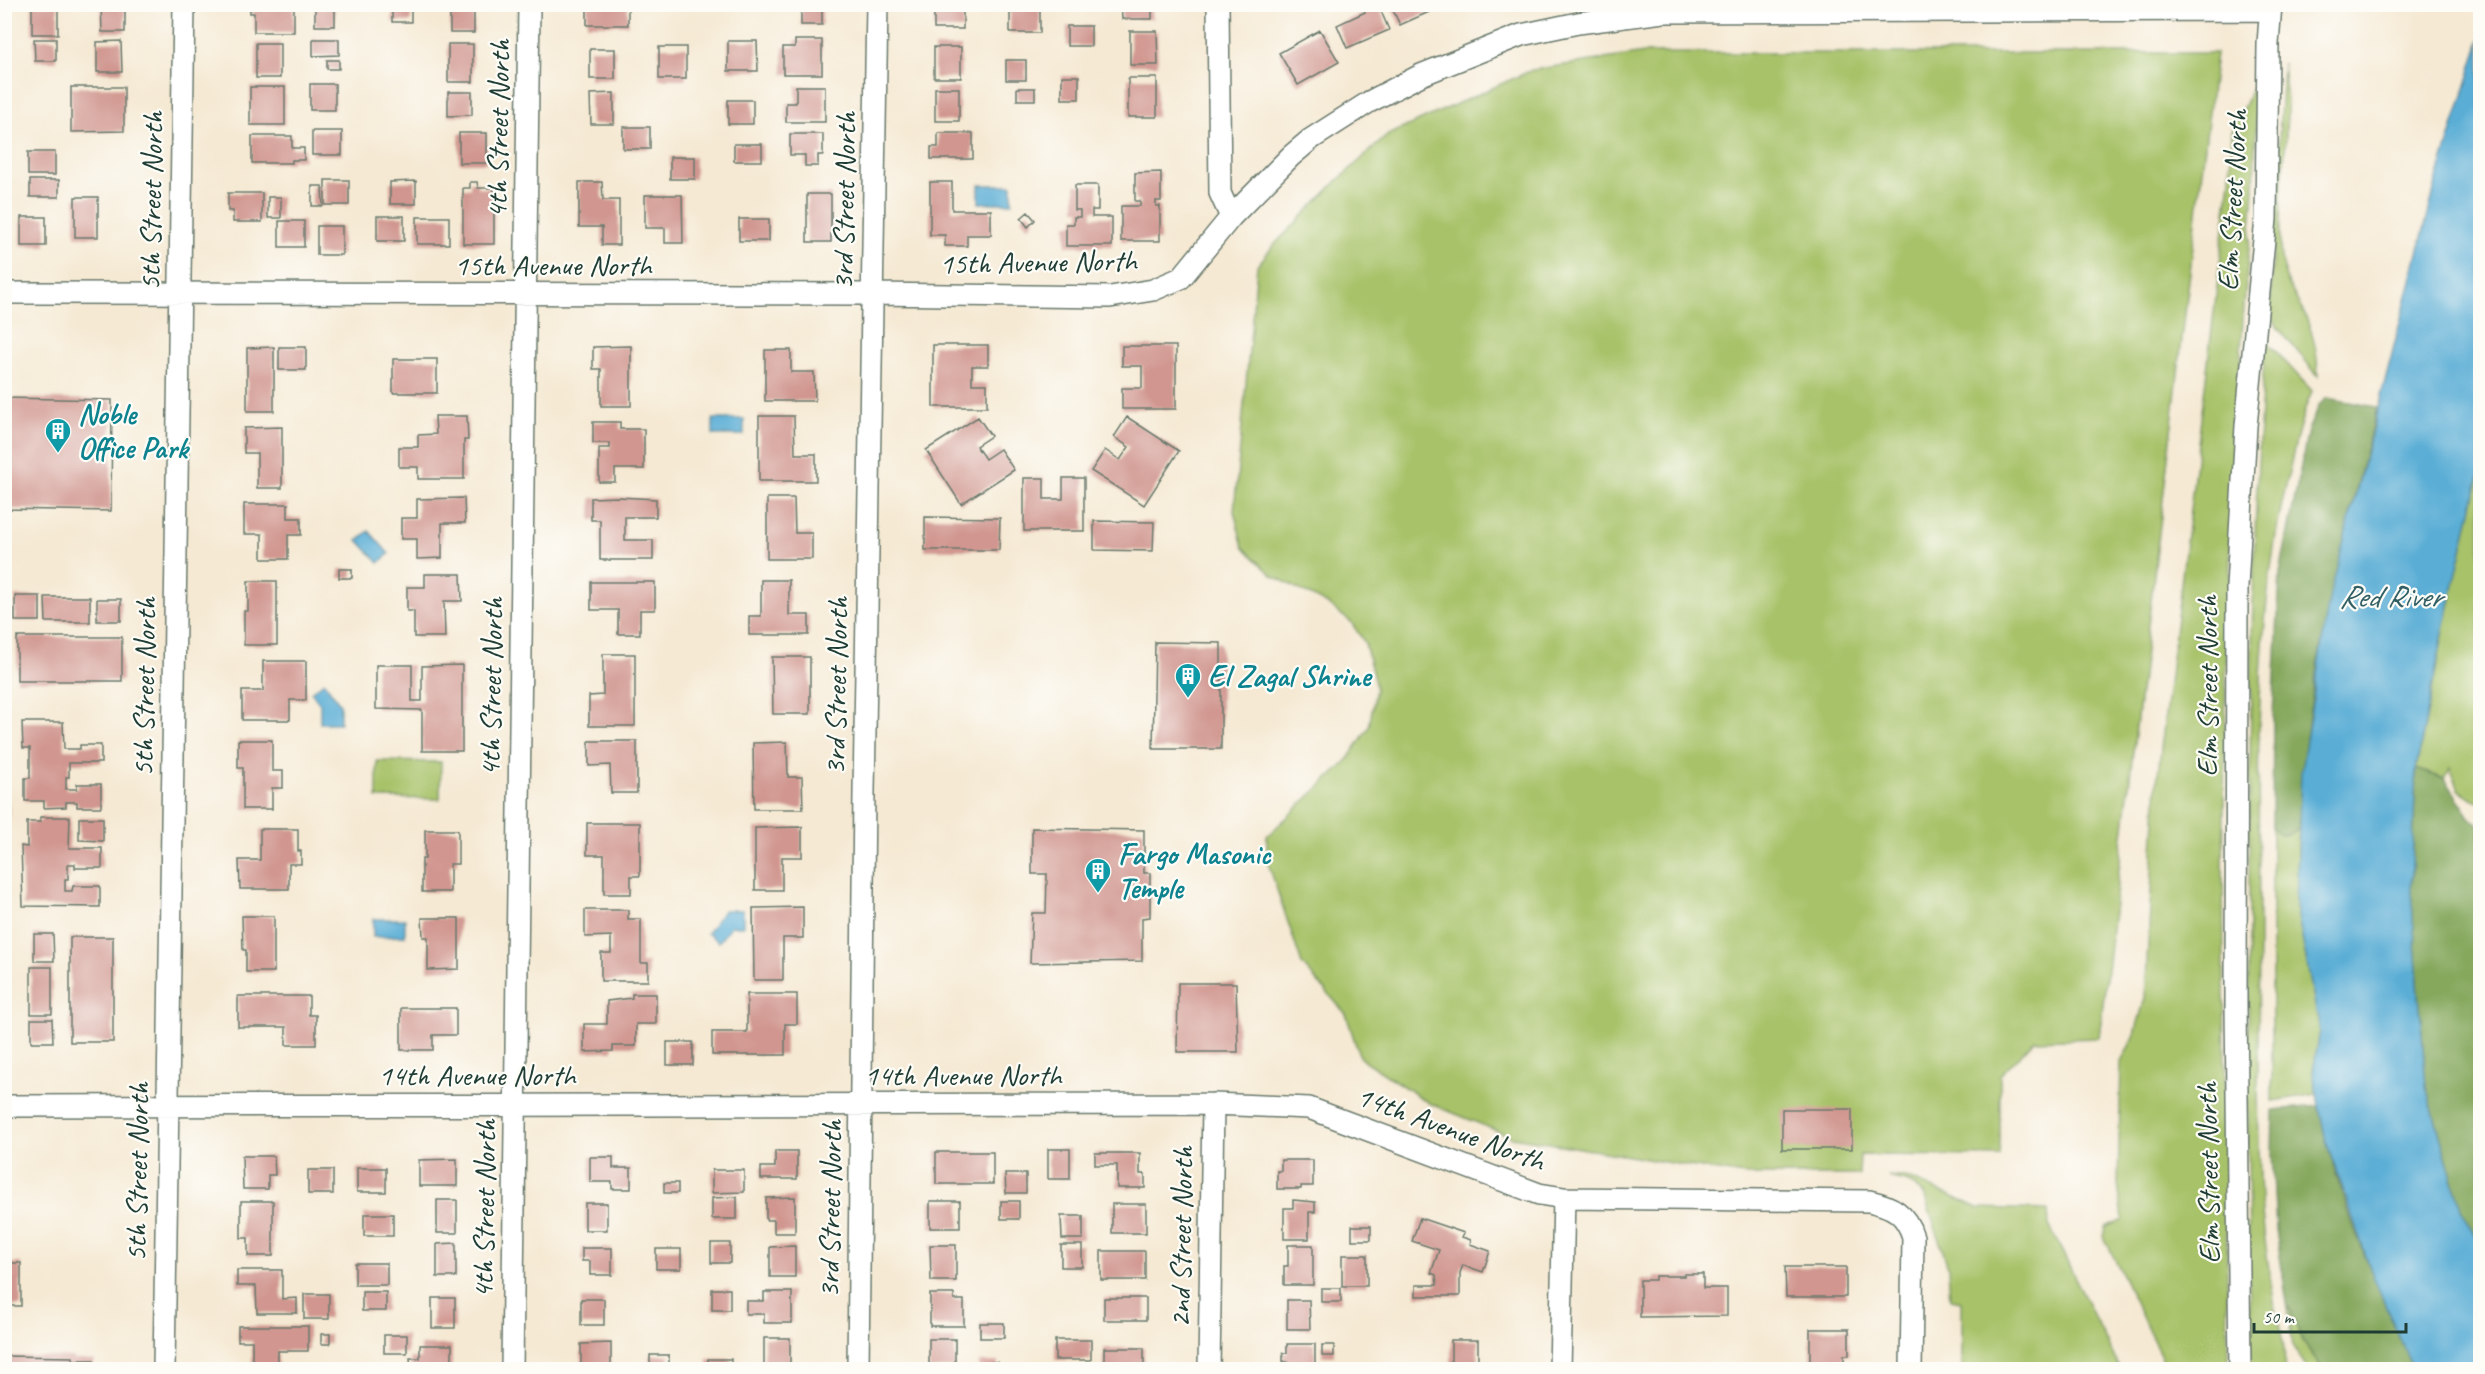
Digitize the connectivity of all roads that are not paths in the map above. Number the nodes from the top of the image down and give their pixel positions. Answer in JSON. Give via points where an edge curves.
{"nodes":[{"id":1,"x":184,"y":4,"type":"edge"},
{"id":2,"x":529,"y":4,"type":"edge"},
{"id":3,"x":877,"y":4,"type":"edge"},
{"id":4,"x":1218,"y":4,"type":"edge"},
{"id":5,"x":2271,"y":8,"type":"edge"},
{"id":6,"x":1231,"y":217,"type":"junction"},
{"id":7,"x":4,"y":293,"type":"edge"},
{"id":8,"x":180,"y":293,"type":"junction"},
{"id":9,"x":873,"y":294,"type":"junction"},
{"id":10,"x":526,"y":295,"type":"junction"},
{"id":11,"x":515,"y":1104,"type":"junction"},
{"id":12,"x":1213,"y":1104,"type":"junction"},
{"id":13,"x":4,"y":1106,"type":"edge"},
{"id":14,"x":169,"y":1106,"type":"junction"},
{"id":15,"x":861,"y":1106,"type":"junction"},
{"id":16,"x":1564,"y":1198,"type":"junction"},
{"id":17,"x":164,"y":1370,"type":"edge"},
{"id":18,"x":512,"y":1370,"type":"edge"},
{"id":19,"x":858,"y":1370,"type":"edge"},
{"id":20,"x":1209,"y":1370,"type":"edge"},
{"id":21,"x":1560,"y":1370,"type":"edge"},
{"id":22,"x":1911,"y":1370,"type":"edge"},
{"id":23,"x":2240,"y":1370,"type":"edge"}],
"edges":[{"from":1,"to":8,"type":"street","name":"5th Street North"},
{"from":2,"to":10,"type":"street","name":"4th Street North"},
{"from":3,"to":9,"type":"street","name":"3rd Street North"},
{"from":4,"to":6,"type":"street","via":[[1220,193]]},
{"from":5,"to":6,"type":"street","name":"15th Avenue North","via":[[1663,12],[1578,23],[1521,35],[1421,75],[1369,102],[1311,139]]},
{"from":5,"to":23,"type":"street","name":"Elm Street North","via":[[2266,219],[2246,426],[2237,587]]},
{"from":6,"to":9,"type":"street","name":"15th Avenue North","via":[[1181,278],[1154,290],[1110,297]]},
{"from":7,"to":8,"type":"street","name":"15th Avenue North"},
{"from":8,"to":10,"type":"street","name":"15th Avenue North"},
{"from":8,"to":14,"type":"street","name":"5th Street North"},
{"from":9,"to":10,"type":"street","name":"15th Avenue North"},
{"from":9,"to":15,"type":"street","name":"3rd Street North"},
{"from":10,"to":11,"type":"street","name":"4th Street North"},
{"from":11,"to":14,"type":"street","name":"14th Avenue North"},
{"from":11,"to":15,"type":"street","name":"14th Avenue North"},
{"from":11,"to":18,"type":"street","name":"4th Street North"},
{"from":12,"to":15,"type":"street","name":"14th Avenue North"},
{"from":12,"to":16,"type":"street","name":"14th Avenue North","via":[[1309,1108],[1539,1194]]},
{"from":12,"to":20,"type":"street","name":"2nd Street North"},
{"from":13,"to":14,"type":"street","name":"14th Avenue North"},
{"from":14,"to":17,"type":"street","name":"5th Street North"},
{"from":15,"to":19,"type":"street","name":"3rd Street North"},
{"from":16,"to":21,"type":"street"},
{"from":16,"to":22,"type":"street","name":"14th Avenue North","via":[[1869,1201],[1887,1205],[1902,1214],[1913,1237]]}]}
